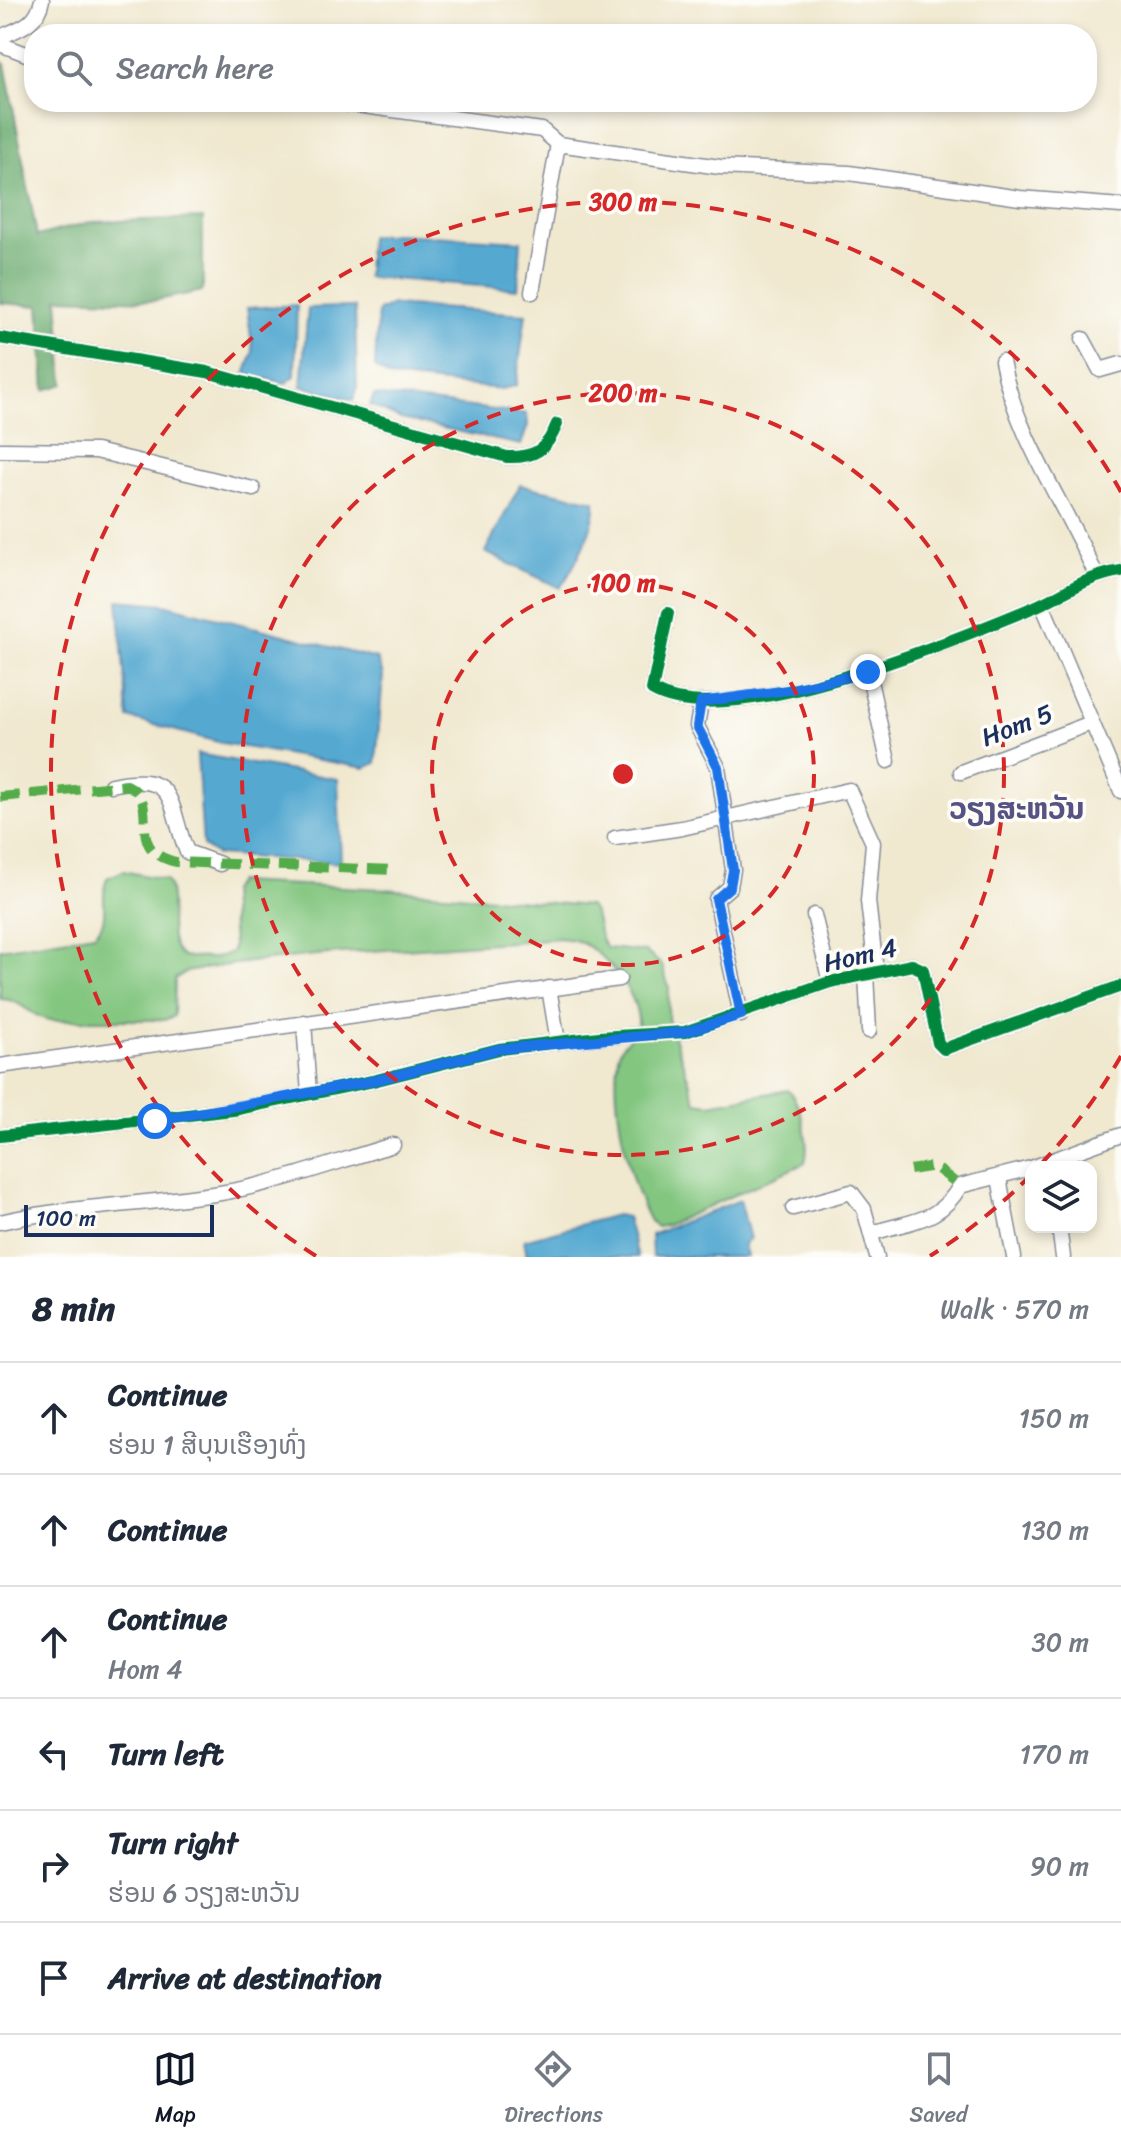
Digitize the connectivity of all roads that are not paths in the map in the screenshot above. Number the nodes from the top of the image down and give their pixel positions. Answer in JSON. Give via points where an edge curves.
{"nodes":[{"id":1,"x":42,"y":0,"type":"edge"},
{"id":2,"x":29,"y":24,"type":"edge"},
{"id":3,"x":24,"y":26,"type":"edge"},
{"id":4,"x":0,"y":37,"type":"edge"},
{"id":5,"x":0,"y":44,"type":"edge"},
{"id":6,"x":24,"y":53,"type":"edge"},
{"id":7,"x":408,"y":112,"type":"edge"},
{"id":8,"x":558,"y":144,"type":"junction"},
{"id":9,"x":1121,"y":206,"type":"edge"},
{"id":10,"x":532,"y":292,"type":"dead end"},
{"id":11,"x":0,"y":338,"type":"edge"},
{"id":12,"x":1083,"y":339,"type":"dead end"},
{"id":13,"x":1002,"y":361,"type":"dead end"},
{"id":14,"x":1121,"y":364,"type":"edge"},
{"id":15,"x":557,"y":424,"type":"dead end"},
{"id":16,"x":0,"y":450,"type":"edge"},
{"id":17,"x":253,"y":489,"type":"dead end"},
{"id":18,"x":1121,"y":571,"type":"edge"},
{"id":19,"x":1096,"y":575,"type":"junction"},
{"id":20,"x":1042,"y":604,"type":"junction"},
{"id":21,"x":668,"y":613,"type":"dead end"},
{"id":22,"x":868,"y":672,"type":"junction"},
{"id":23,"x":701,"y":702,"type":"junction"},
{"id":24,"x":1091,"y":723,"type":"junction"},
{"id":25,"x":888,"y":761,"type":"dead end"},
{"id":26,"x":961,"y":772,"type":"dead end"},
{"id":27,"x":111,"y":785,"type":"dead end"},
{"id":28,"x":1121,"y":791,"type":"edge"},
{"id":29,"x":728,"y":817,"type":"junction"},
{"id":30,"x":615,"y":838,"type":"dead end"},
{"id":31,"x":220,"y":864,"type":"dead end"},
{"id":32,"x":814,"y":915,"type":"dead end"},
{"id":33,"x":871,"y":972,"type":"junction"},
{"id":34,"x":619,"y":979,"type":"dead end"},
{"id":35,"x":830,"y":982,"type":"junction"},
{"id":36,"x":1121,"y":986,"type":"edge"},
{"id":37,"x":549,"y":988,"type":"junction"},
{"id":38,"x":741,"y":1015,"type":"junction"},
{"id":39,"x":304,"y":1022,"type":"junction"},
{"id":40,"x":869,"y":1031,"type":"dead end"},
{"id":41,"x":558,"y":1042,"type":"junction"},
{"id":42,"x":0,"y":1066,"type":"edge"},
{"id":43,"x":309,"y":1094,"type":"junction"},
{"id":44,"x":1121,"y":1135,"type":"edge"},
{"id":45,"x":0,"y":1136,"type":"edge"},
{"id":46,"x":393,"y":1145,"type":"dead end"},
{"id":47,"x":1057,"y":1161,"type":"edge"},
{"id":48,"x":1025,"y":1170,"type":"edge"},
{"id":49,"x":999,"y":1178,"type":"junction"},
{"id":50,"x":793,"y":1208,"type":"dead end"},
{"id":51,"x":0,"y":1222,"type":"edge"},
{"id":52,"x":873,"y":1233,"type":"junction"},
{"id":53,"x":1060,"y":1233,"type":"edge"},
{"id":54,"x":877,"y":1257,"type":"edge"},
{"id":55,"x":1014,"y":1257,"type":"edge"},
{"id":56,"x":1063,"y":1257,"type":"edge"}],
"edges":[{"from":1,"to":2,"type":"street","via":[[40,13]]},
{"from":3,"to":4,"type":"street"},
{"from":5,"to":6,"type":"street"},
{"from":7,"to":8,"type":"street","via":[[542,130]]},
{"from":8,"to":9,"type":"street","via":[[720,167],[849,173],[1020,198]]},
{"from":8,"to":10,"type":"street"},
{"from":11,"to":15,"type":"street","via":[[207,372],[507,457],[540,452]]},
{"from":12,"to":14,"type":"street","via":[[1100,370]]},
{"from":13,"to":19,"type":"street","via":[[1021,426]]},
{"from":16,"to":17,"type":"street","via":[[96,451]]},
{"from":18,"to":19,"type":"street"},
{"from":19,"to":20,"type":"street"},
{"from":20,"to":22,"type":"street"},
{"from":20,"to":24,"type":"street"},
{"from":21,"to":23,"type":"street","via":[[652,690]]},
{"from":22,"to":23,"type":"street","via":[[774,693]]},
{"from":22,"to":25,"type":"street"},
{"from":23,"to":29,"type":"street","via":[[697,726],[718,767]]},
{"from":24,"to":26,"type":"street","name":"Hom 5"},
{"from":24,"to":28,"type":"street"},
{"from":27,"to":31,"type":"street","via":[[138,779],[165,789],[187,852]]},
{"from":29,"to":30,"type":"street"},
{"from":29,"to":33,"type":"street","via":[[849,790],[873,843],[868,901]]},
{"from":29,"to":38,"type":"street","via":[[733,870],[730,887],[716,899]]},
{"from":32,"to":35,"type":"street"},
{"from":33,"to":35,"type":"street","name":"Hom 4"},
{"from":33,"to":36,"type":"street","name":"Hom 4","via":[[912,965],[923,970],[938,1043],[948,1049]]},
{"from":33,"to":40,"type":"street"},
{"from":34,"to":37,"type":"street"},
{"from":35,"to":38,"type":"street","name":"Hom 4"},
{"from":37,"to":39,"type":"street"},
{"from":37,"to":41,"type":"street"},
{"from":38,"to":41,"type":"street","name":"Hom 4","via":[[685,1032]]},
{"from":39,"to":42,"type":"street"},
{"from":39,"to":43,"type":"street"},
{"from":41,"to":43,"type":"street","name":"Hom 4","via":[[499,1049]]},
{"from":43,"to":45,"type":"street","name":"Hom 4","via":[[155,1121]]},
{"from":44,"to":47,"type":"street"},
{"from":46,"to":51,"type":"street","via":[[231,1191],[52,1210]]},
{"from":48,"to":49,"type":"street"},
{"from":49,"to":52,"type":"street","via":[[960,1186],[938,1214]]},
{"from":49,"to":55,"type":"street"},
{"from":50,"to":52,"type":"street","via":[[851,1192],[861,1202]]},
{"from":52,"to":54,"type":"street"},
{"from":53,"to":56,"type":"street"}]}
